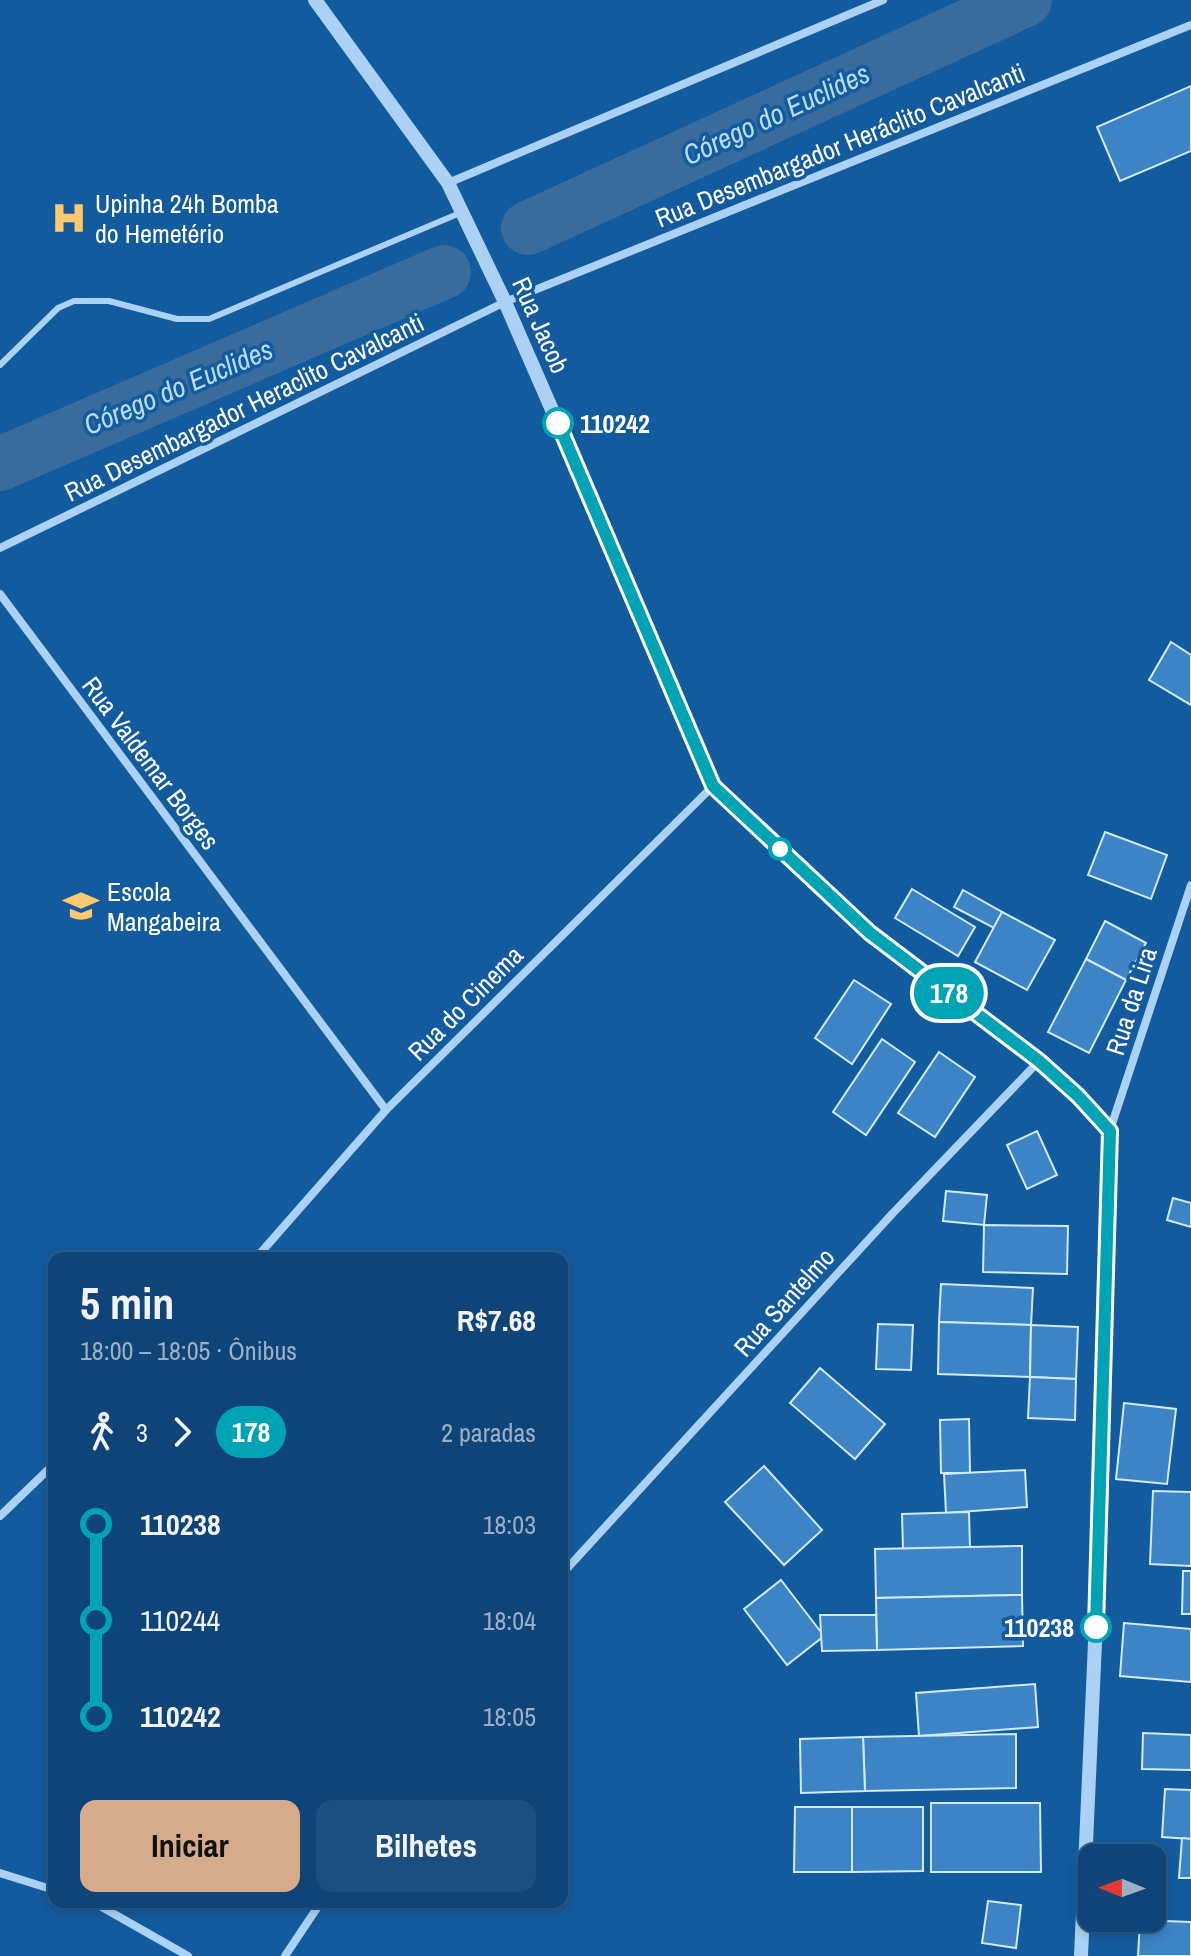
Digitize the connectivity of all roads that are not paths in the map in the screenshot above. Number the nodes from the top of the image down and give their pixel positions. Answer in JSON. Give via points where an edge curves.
{"nodes":[{"id":1,"x":315,"y":0,"type":"edge"},
{"id":2,"x":883,"y":0,"type":"edge"},
{"id":3,"x":1191,"y":25,"type":"edge"},
{"id":4,"x":448,"y":183,"type":"junction"},
{"id":5,"x":462,"y":212,"type":"junction"},
{"id":6,"x":505,"y":302,"type":"junction"},
{"id":7,"x":0,"y":365,"type":"edge"},
{"id":8,"x":0,"y":548,"type":"edge"},
{"id":9,"x":0,"y":594,"type":"edge"},
{"id":10,"x":713,"y":786,"type":"junction"},
{"id":11,"x":1191,"y":885,"type":"edge"},
{"id":12,"x":1039,"y":1061,"type":"junction"},
{"id":13,"x":386,"y":1110,"type":"junction"},
{"id":14,"x":1110,"y":1131,"type":"junction"},
{"id":15,"x":261,"y":1252,"type":"edge"},
{"id":16,"x":48,"y":1470,"type":"edge"},
{"id":17,"x":0,"y":1516,"type":"edge"},
{"id":18,"x":568,"y":1567,"type":"edge"},
{"id":19,"x":0,"y":1873,"type":"edge"},
{"id":20,"x":48,"y":1888,"type":"edge"},
{"id":21,"x":104,"y":1908,"type":"edge"},
{"id":22,"x":317,"y":1908,"type":"edge"},
{"id":23,"x":188,"y":1956,"type":"edge"},
{"id":24,"x":285,"y":1956,"type":"edge"},
{"id":25,"x":1081,"y":1956,"type":"edge"}],
"edges":[{"from":1,"to":4,"type":"street","name":"Rua Jacob"},
{"from":2,"to":4,"type":"street"},
{"from":3,"to":6,"type":"street","name":"Rua Desembargador Heráclito Cavalcanti"},
{"from":4,"to":5,"type":"street","name":"Rua Jacob"},
{"from":5,"to":6,"type":"street","name":"Rua Jacob"},
{"from":5,"to":7,"type":"lane","via":[[209,319],[177,319],[109,301],[74,301],[58,308]]},
{"from":6,"to":8,"type":"street","name":"Rua Desembargador Heraclito Cavalcanti"},
{"from":6,"to":10,"type":"street","name":"Rua Jacob"},
{"from":9,"to":13,"type":"street","name":"Rua Valdemar Borges"},
{"from":10,"to":12,"type":"street","name":"Rua Jacob","via":[[870,933]]},
{"from":10,"to":13,"type":"street","name":"Rua do Cinema"},
{"from":11,"to":14,"type":"street","name":"Rua da Lira"},
{"from":12,"to":14,"type":"street","name":"Rua Jacob"},
{"from":12,"to":18,"type":"street","name":"Rua Santelmo"},
{"from":13,"to":15,"type":"street","name":"Rua do Cinema"},
{"from":14,"to":25,"type":"street","via":[[1101,1508]]},
{"from":16,"to":17,"type":"street"},
{"from":19,"to":20,"type":"street"},
{"from":21,"to":23,"type":"street"},
{"from":22,"to":24,"type":"street"}]}
